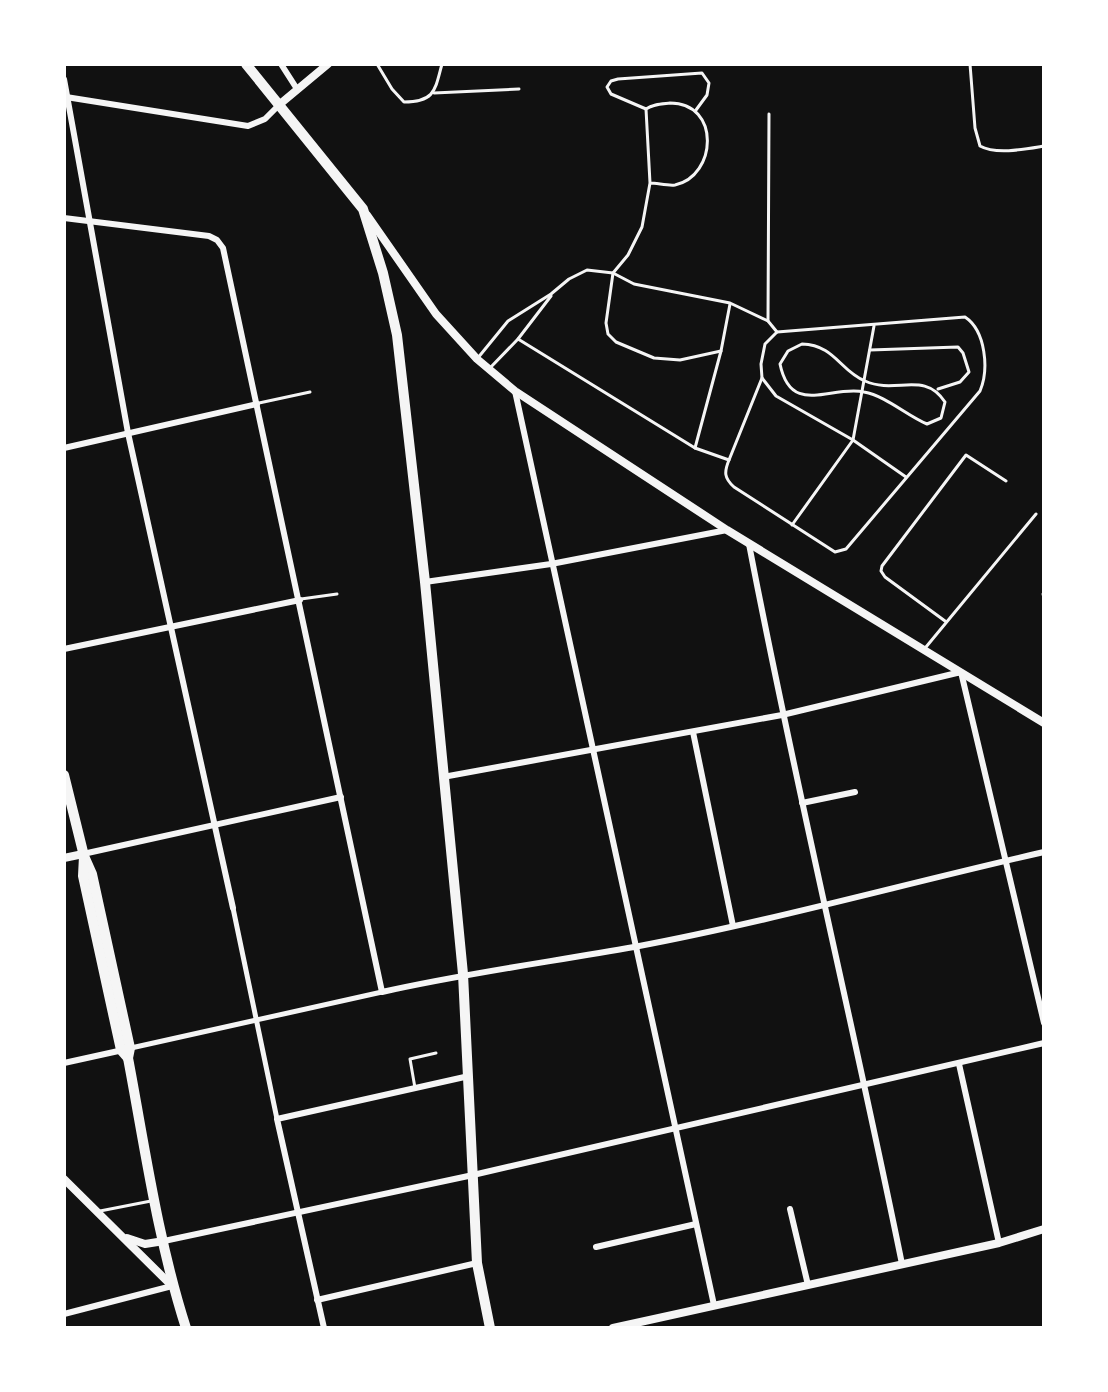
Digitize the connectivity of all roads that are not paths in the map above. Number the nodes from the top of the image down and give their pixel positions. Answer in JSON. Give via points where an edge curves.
{"nodes":[{"id":1,"x":246,"y":64,"type":"edge"},
{"id":2,"x":281,"y":64,"type":"edge"},
{"id":3,"x":328,"y":64,"type":"edge"},
{"id":4,"x":377,"y":64,"type":"edge"},
{"id":5,"x":442,"y":64,"type":"edge"},
{"id":6,"x":970,"y":64,"type":"edge"},
{"id":7,"x":64,"y":79,"type":"edge"},
{"id":8,"x":297,"y":89,"type":"junction"},
{"id":9,"x":519,"y":89,"type":"dead end"},
{"id":10,"x":434,"y":93,"type":"junction"},
{"id":11,"x":66,"y":97,"type":"edge"},
{"id":12,"x":280,"y":104,"type":"junction"},
{"id":13,"x":646,"y":109,"type":"junction"},
{"id":14,"x":696,"y":110,"type":"junction"},
{"id":15,"x":769,"y":114,"type":"dead end"},
{"id":16,"x":1044,"y":146,"type":"edge"},
{"id":17,"x":650,"y":183,"type":"junction"},
{"id":18,"x":363,"y":209,"type":"junction"},
{"id":19,"x":64,"y":218,"type":"edge"},
{"id":20,"x":90,"y":220,"type":"junction"},
{"id":21,"x":613,"y":273,"type":"junction"},
{"id":22,"x":551,"y":294,"type":"junction"},
{"id":23,"x":730,"y":303,"type":"junction"},
{"id":24,"x":768,"y":321,"type":"junction"},
{"id":25,"x":874,"y":325,"type":"junction"},
{"id":26,"x":777,"y":332,"type":"junction"},
{"id":27,"x":518,"y":339,"type":"junction"},
{"id":28,"x":870,"y":350,"type":"junction"},
{"id":29,"x":721,"y":351,"type":"junction"},
{"id":30,"x":477,"y":359,"type":"junction"},
{"id":31,"x":489,"y":369,"type":"junction"},
{"id":32,"x":762,"y":378,"type":"junction"},
{"id":33,"x":864,"y":381,"type":"junction"},
{"id":34,"x":936,"y":389,"type":"junction"},
{"id":35,"x":515,"y":391,"type":"junction"},
{"id":36,"x":863,"y":391,"type":"junction"},
{"id":37,"x":310,"y":392,"type":"dead end"},
{"id":38,"x":257,"y":404,"type":"junction"},
{"id":39,"x":128,"y":433,"type":"junction"},
{"id":40,"x":853,"y":440,"type":"junction"},
{"id":41,"x":64,"y":448,"type":"edge"},
{"id":42,"x":695,"y":448,"type":"junction"},
{"id":43,"x":729,"y":460,"type":"junction"},
{"id":44,"x":906,"y":477,"type":"junction"},
{"id":45,"x":1006,"y":481,"type":"dead end"},
{"id":46,"x":1036,"y":514,"type":"dead end"},
{"id":47,"x":792,"y":525,"type":"junction"},
{"id":48,"x":727,"y":530,"type":"junction"},
{"id":49,"x":749,"y":544,"type":"junction"},
{"id":50,"x":551,"y":564,"type":"junction"},
{"id":51,"x":425,"y":582,"type":"junction"},
{"id":52,"x":337,"y":594,"type":"dead end"},
{"id":53,"x":300,"y":600,"type":"junction"},
{"id":54,"x":945,"y":621,"type":"junction"},
{"id":55,"x":171,"y":627,"type":"junction"},
{"id":56,"x":64,"y":649,"type":"edge"},
{"id":57,"x":924,"y":650,"type":"junction"},
{"id":58,"x":961,"y":672,"type":"junction"},
{"id":59,"x":782,"y":715,"type":"junction"},
{"id":60,"x":1044,"y":723,"type":"edge"},
{"id":61,"x":693,"y":732,"type":"junction"},
{"id":62,"x":592,"y":751,"type":"junction"},
{"id":63,"x":64,"y":775,"type":"edge"},
{"id":64,"x":443,"y":777,"type":"junction"},
{"id":65,"x":855,"y":792,"type":"dead end"},
{"id":66,"x":341,"y":797,"type":"junction"},
{"id":67,"x":802,"y":803,"type":"junction"},
{"id":68,"x":213,"y":825,"type":"junction"},
{"id":69,"x":1044,"y":852,"type":"edge"},
{"id":70,"x":83,"y":855,"type":"junction"},
{"id":71,"x":64,"y":858,"type":"edge"},
{"id":72,"x":1006,"y":860,"type":"junction"},
{"id":73,"x":825,"y":906,"type":"junction"},
{"id":74,"x":233,"y":908,"type":"joint"},
{"id":75,"x":733,"y":926,"type":"junction"},
{"id":76,"x":634,"y":947,"type":"junction"},
{"id":77,"x":463,"y":974,"type":"junction"},
{"id":78,"x":382,"y":992,"type":"junction"},
{"id":79,"x":256,"y":1020,"type":"junction"},
{"id":80,"x":1044,"y":1023,"type":"edge"},
{"id":81,"x":1044,"y":1043,"type":"edge"},
{"id":82,"x":126,"y":1052,"type":"junction"},
{"id":83,"x":436,"y":1053,"type":"dead end"},
{"id":84,"x":64,"y":1063,"type":"edge"},
{"id":85,"x":959,"y":1064,"type":"junction"},
{"id":86,"x":469,"y":1076,"type":"junction"},
{"id":87,"x":865,"y":1086,"type":"junction"},
{"id":88,"x":415,"y":1088,"type":"junction"},
{"id":89,"x":277,"y":1119,"type":"junction"},
{"id":90,"x":676,"y":1128,"type":"junction"},
{"id":91,"x":473,"y":1175,"type":"junction"},
{"id":92,"x":64,"y":1179,"type":"edge"},
{"id":93,"x":155,"y":1200,"type":"junction"},
{"id":94,"x":790,"y":1209,"type":"dead end"},
{"id":95,"x":97,"y":1212,"type":"junction"},
{"id":96,"x":297,"y":1212,"type":"junction"},
{"id":97,"x":696,"y":1224,"type":"junction"},
{"id":98,"x":1044,"y":1229,"type":"edge"},
{"id":99,"x":119,"y":1234,"type":"junction"},
{"id":100,"x":164,"y":1241,"type":"junction"},
{"id":101,"x":999,"y":1243,"type":"junction"},
{"id":102,"x":596,"y":1247,"type":"dead end"},
{"id":103,"x":477,"y":1263,"type":"junction"},
{"id":104,"x":902,"y":1264,"type":"junction"},
{"id":105,"x":808,"y":1285,"type":"junction"},
{"id":106,"x":172,"y":1286,"type":"junction"},
{"id":107,"x":317,"y":1300,"type":"junction"},
{"id":108,"x":714,"y":1305,"type":"junction"},
{"id":109,"x":64,"y":1314,"type":"edge"},
{"id":110,"x":186,"y":1328,"type":"edge"},
{"id":111,"x":324,"y":1328,"type":"edge"},
{"id":112,"x":490,"y":1328,"type":"edge"},
{"id":113,"x":613,"y":1328,"type":"edge"}],
"edges":[{"from":1,"to":12,"type":"main road"},
{"from":2,"to":8,"type":"street"},
{"from":3,"to":8,"type":"street"},
{"from":4,"to":10,"type":"lane","via":[[404,102],[421,102]]},
{"from":5,"to":10,"type":"lane"},
{"from":6,"to":16,"type":"lane","via":[[980,146]]},
{"from":7,"to":11,"type":"street"},
{"from":8,"to":12,"type":"street"},
{"from":9,"to":10,"type":"lane"},
{"from":11,"to":12,"type":"street","via":[[248,126]]},
{"from":11,"to":20,"type":"street"},
{"from":12,"to":18,"type":"main road"},
{"from":13,"to":14,"type":"lane","via":[[683,103]]},
{"from":13,"to":14,"type":"lane","via":[[611,94],[611,81],[702,73],[709,83]]},
{"from":13,"to":17,"type":"lane"},
{"from":14,"to":17,"type":"lane","via":[[708,131],[706,155],[693,177],[674,185]]},
{"from":15,"to":24,"type":"lane"},
{"from":17,"to":21,"type":"lane","via":[[642,227]]},
{"from":18,"to":30,"type":"street","via":[[436,314]]},
{"from":18,"to":51,"type":"main road","via":[[397,335]]},
{"from":19,"to":20,"type":"street"},
{"from":20,"to":38,"type":"street","via":[[217,240]]},
{"from":20,"to":39,"type":"street"},
{"from":21,"to":22,"type":"lane","via":[[587,270]]},
{"from":21,"to":23,"type":"lane","via":[[634,284]]},
{"from":21,"to":29,"type":"lane","via":[[606,323],[616,342],[654,358],[680,360]]},
{"from":22,"to":27,"type":"lane"},
{"from":22,"to":30,"type":"lane","via":[[508,321]]},
{"from":23,"to":24,"type":"lane"},
{"from":23,"to":29,"type":"lane"},
{"from":24,"to":26,"type":"lane"},
{"from":25,"to":26,"type":"lane"},
{"from":25,"to":28,"type":"lane"},
{"from":25,"to":44,"type":"lane","via":[[965,317],[978,332],[984,352],[980,391]]},
{"from":26,"to":32,"type":"lane","via":[[765,344]]},
{"from":27,"to":31,"type":"lane"},
{"from":27,"to":42,"type":"lane"},
{"from":28,"to":33,"type":"lane"},
{"from":28,"to":34,"type":"lane","via":[[958,347],[969,372],[960,382]]},
{"from":29,"to":42,"type":"lane"},
{"from":30,"to":31,"type":"street"},
{"from":31,"to":35,"type":"street"},
{"from":32,"to":40,"type":"lane","via":[[776,396]]},
{"from":32,"to":43,"type":"lane"},
{"from":33,"to":34,"type":"lane"},
{"from":33,"to":36,"type":"lane"},
{"from":33,"to":36,"type":"lane","via":[[817,344],[788,351],[780,364],[794,392],[809,396]]},
{"from":34,"to":36,"type":"lane","via":[[945,402],[941,418],[927,424]]},
{"from":35,"to":48,"type":"street"},
{"from":35,"to":50,"type":"street"},
{"from":36,"to":40,"type":"lane"},
{"from":37,"to":38,"type":"lane"},
{"from":38,"to":39,"type":"street"},
{"from":38,"to":53,"type":"street"},
{"from":39,"to":41,"type":"street"},
{"from":39,"to":55,"type":"street"},
{"from":40,"to":44,"type":"lane"},
{"from":40,"to":47,"type":"lane"},
{"from":42,"to":43,"type":"lane"},
{"from":43,"to":47,"type":"lane","via":[[726,480]]},
{"from":44,"to":47,"type":"lane","via":[[846,549],[835,552]]},
{"from":45,"to":54,"type":"lane","via":[[966,455],[882,566],[885,577]]},
{"from":46,"to":54,"type":"lane"},
{"from":48,"to":49,"type":"street"},
{"from":48,"to":50,"type":"street"},
{"from":49,"to":57,"type":"street"},
{"from":49,"to":59,"type":"street"},
{"from":50,"to":51,"type":"street"},
{"from":50,"to":62,"type":"street"},
{"from":51,"to":64,"type":"main road"},
{"from":52,"to":53,"type":"lane"},
{"from":53,"to":55,"type":"street"},
{"from":53,"to":66,"type":"street"},
{"from":54,"to":57,"type":"lane"},
{"from":55,"to":56,"type":"street"},
{"from":55,"to":68,"type":"street"},
{"from":57,"to":58,"type":"street"},
{"from":58,"to":59,"type":"street"},
{"from":58,"to":60,"type":"street"},
{"from":58,"to":72,"type":"street"},
{"from":59,"to":61,"type":"street"},
{"from":59,"to":67,"type":"street"},
{"from":61,"to":62,"type":"street"},
{"from":61,"to":75,"type":"street"},
{"from":62,"to":64,"type":"street"},
{"from":62,"to":76,"type":"street"},
{"from":63,"to":70,"type":"main road"},
{"from":64,"to":77,"type":"main road"},
{"from":65,"to":67,"type":"street"},
{"from":66,"to":68,"type":"street"},
{"from":66,"to":78,"type":"street"},
{"from":67,"to":73,"type":"street"},
{"from":68,"to":70,"type":"street"},
{"from":68,"to":74,"type":"street"},
{"from":69,"to":72,"type":"street"},
{"from":70,"to":71,"type":"street"},
{"from":70,"to":82,"type":"main road","via":[[92,874]]},
{"from":72,"to":73,"type":"street"},
{"from":72,"to":80,"type":"street"},
{"from":73,"to":75,"type":"street"},
{"from":73,"to":87,"type":"street"},
{"from":74,"to":79,"type":"street"},
{"from":75,"to":76,"type":"street"},
{"from":76,"to":77,"type":"street"},
{"from":76,"to":90,"type":"street"},
{"from":77,"to":78,"type":"street"},
{"from":77,"to":86,"type":"main road"},
{"from":78,"to":79,"type":"street"},
{"from":79,"to":82,"type":"street"},
{"from":79,"to":89,"type":"street"},
{"from":81,"to":85,"type":"street"},
{"from":82,"to":84,"type":"street"},
{"from":82,"to":93,"type":"main road"},
{"from":83,"to":88,"type":"lane","via":[[410,1059]]},
{"from":85,"to":87,"type":"street"},
{"from":85,"to":101,"type":"street"},
{"from":86,"to":88,"type":"street"},
{"from":86,"to":91,"type":"main road"},
{"from":87,"to":90,"type":"street"},
{"from":87,"to":104,"type":"street"},
{"from":88,"to":89,"type":"street"},
{"from":89,"to":96,"type":"street"},
{"from":90,"to":91,"type":"street"},
{"from":90,"to":97,"type":"street"},
{"from":91,"to":96,"type":"street"},
{"from":91,"to":103,"type":"main road"},
{"from":92,"to":95,"type":"street"},
{"from":93,"to":95,"type":"lane"},
{"from":93,"to":100,"type":"main road"},
{"from":94,"to":105,"type":"street"},
{"from":95,"to":99,"type":"street"},
{"from":96,"to":100,"type":"street"},
{"from":96,"to":107,"type":"street"},
{"from":97,"to":102,"type":"street"},
{"from":97,"to":108,"type":"street"},
{"from":98,"to":101,"type":"street"},
{"from":99,"to":100,"type":"street","via":[[145,1244]]},
{"from":99,"to":106,"type":"street"},
{"from":100,"to":106,"type":"main road"},
{"from":101,"to":104,"type":"street"},
{"from":103,"to":107,"type":"street"},
{"from":103,"to":112,"type":"main road"},
{"from":104,"to":105,"type":"street"},
{"from":105,"to":108,"type":"street"},
{"from":106,"to":109,"type":"street"},
{"from":106,"to":110,"type":"main road"},
{"from":107,"to":111,"type":"street"},
{"from":108,"to":113,"type":"street"}]}
